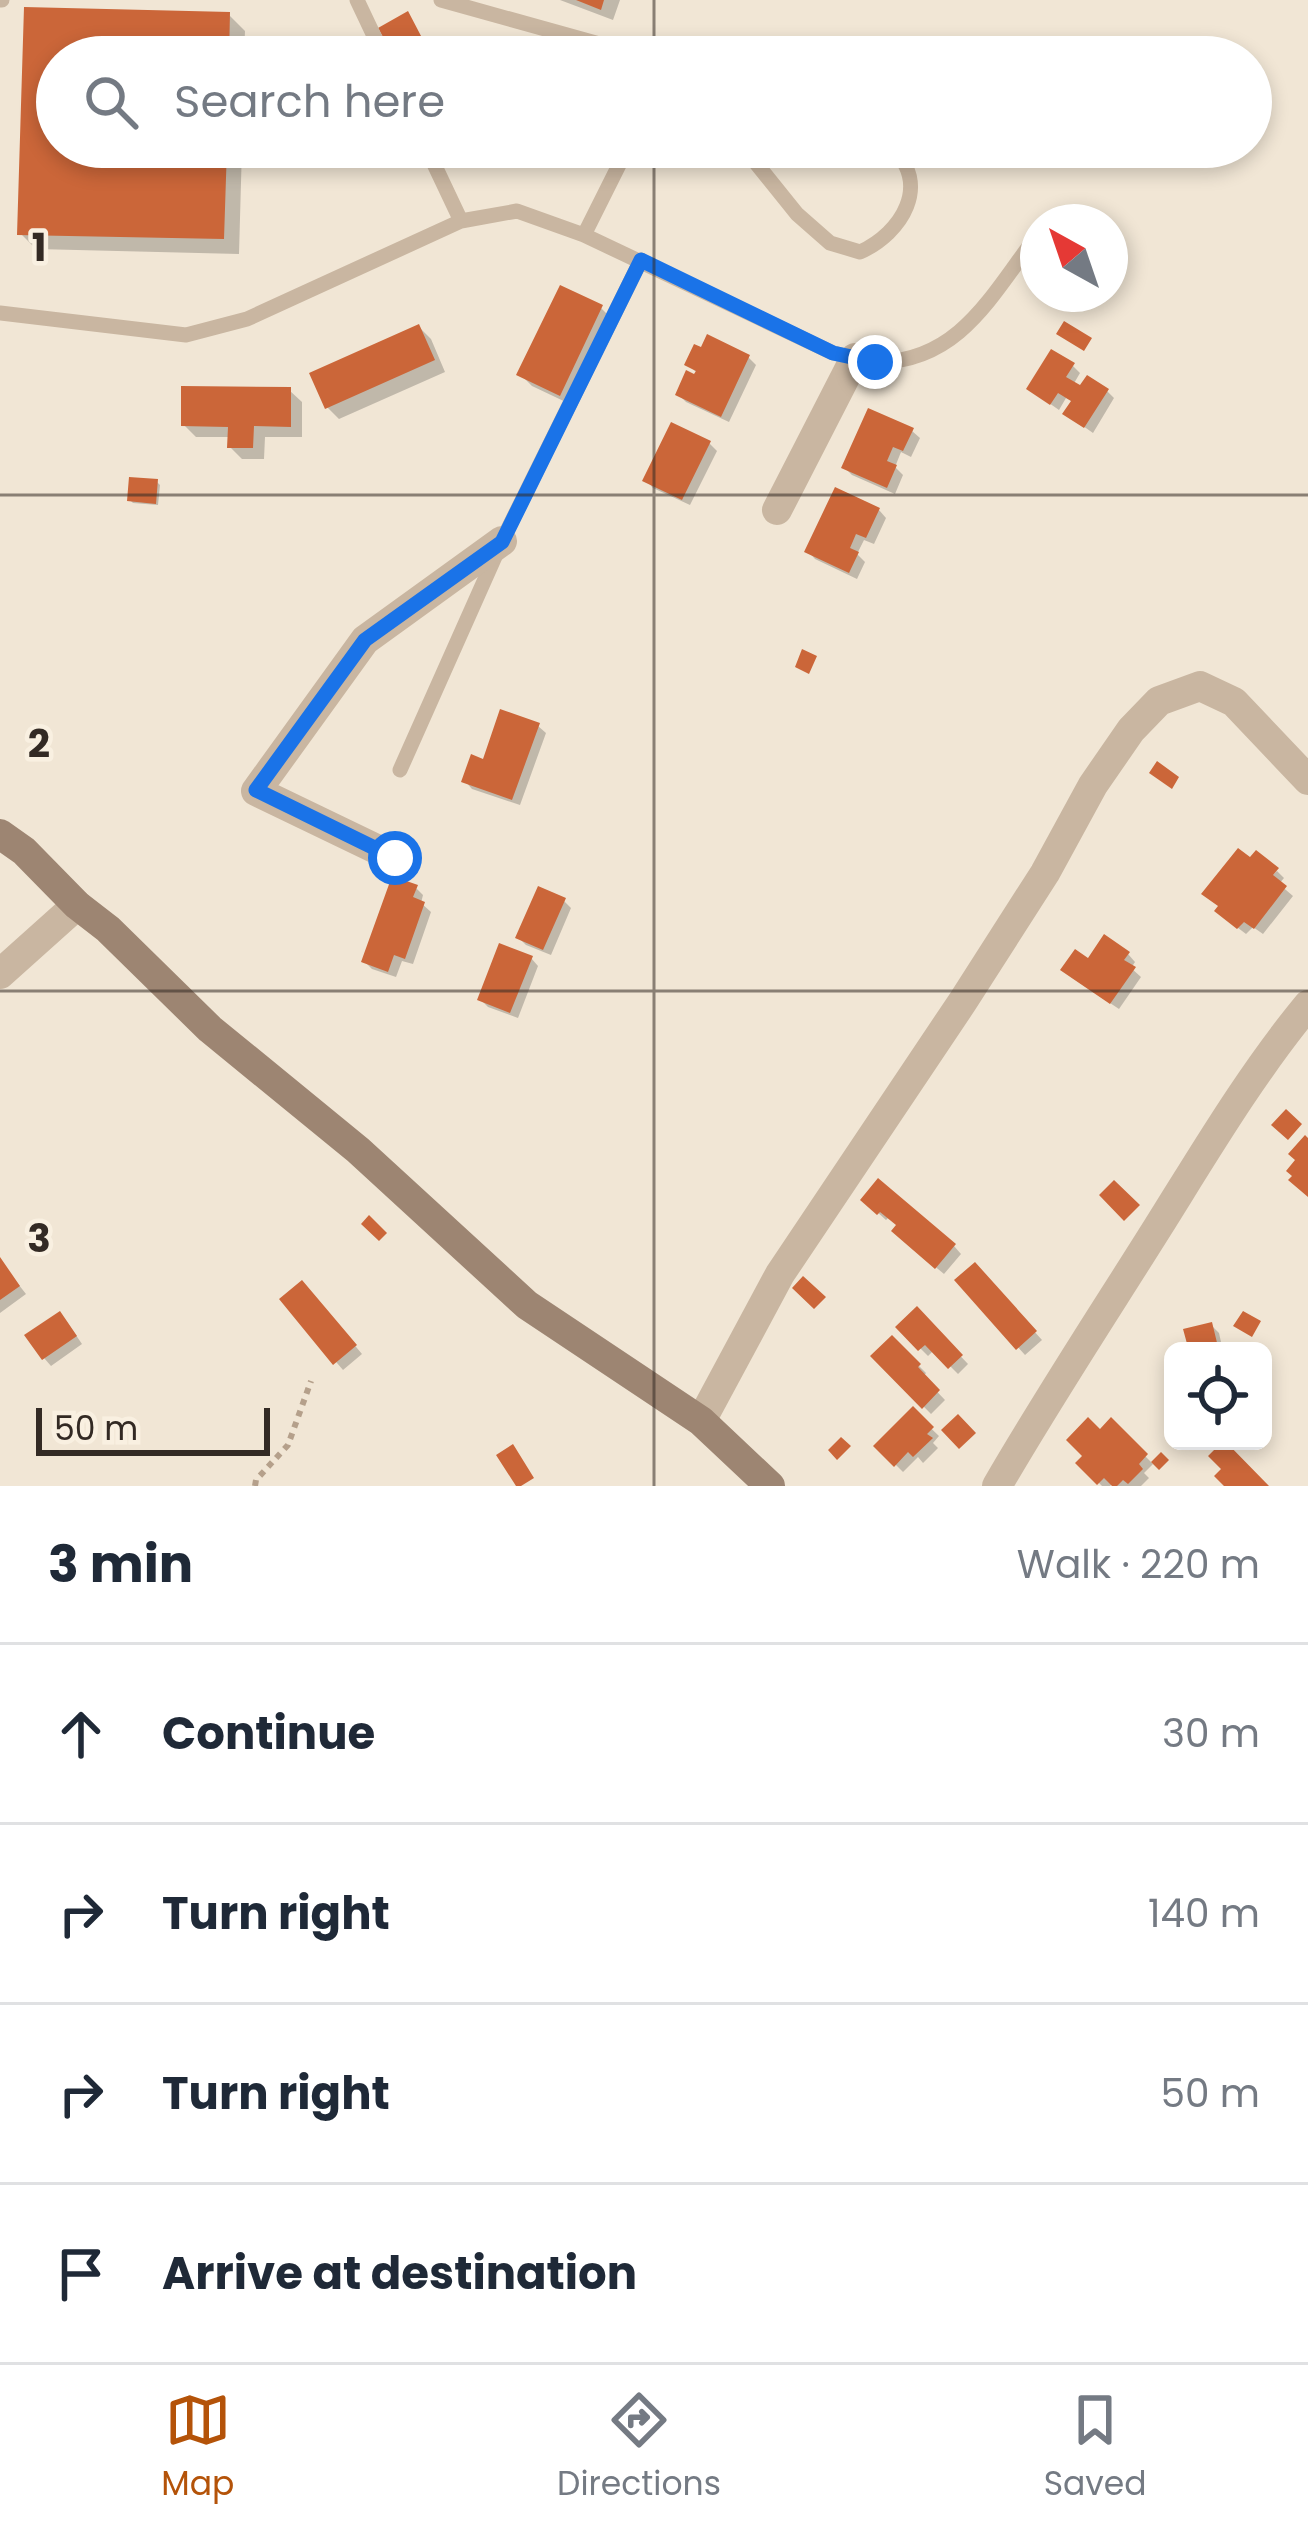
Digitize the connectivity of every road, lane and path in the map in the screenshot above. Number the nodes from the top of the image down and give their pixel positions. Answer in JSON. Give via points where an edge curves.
{"nodes":[{"id":1,"x":357,"y":0,"type":"edge"},
{"id":2,"x":441,"y":0,"type":"edge"},
{"id":3,"x":373,"y":36,"type":"edge"},
{"id":4,"x":570,"y":36,"type":"edge"},
{"id":5,"x":436,"y":168,"type":"edge"},
{"id":6,"x":618,"y":168,"type":"edge"},
{"id":7,"x":760,"y":168,"type":"edge"},
{"id":8,"x":907,"y":168,"type":"edge"},
{"id":9,"x":461,"y":221,"type":"junction"},
{"id":10,"x":584,"y":235,"type":"junction"},
{"id":11,"x":1020,"y":259,"type":"edge"},
{"id":12,"x":641,"y":260,"type":"junction"},
{"id":13,"x":0,"y":313,"type":"edge"},
{"id":14,"x":855,"y":358,"type":"junction"},
{"id":15,"x":777,"y":510,"type":"dead end"},
{"id":16,"x":502,"y":542,"type":"junction"},
{"id":17,"x":400,"y":770,"type":"dead end"},
{"id":18,"x":1308,"y":780,"type":"edge"},
{"id":19,"x":0,"y":834,"type":"edge"},
{"id":20,"x":395,"y":858,"type":"dead end"},
{"id":21,"x":77,"y":905,"type":"junction"},
{"id":22,"x":0,"y":974,"type":"edge"},
{"id":23,"x":1308,"y":1005,"type":"edge"},
{"id":24,"x":311,"y":1381,"type":"dead end"},
{"id":25,"x":700,"y":1421,"type":"junction"},
{"id":26,"x":255,"y":1486,"type":"edge"},
{"id":27,"x":770,"y":1486,"type":"edge"},
{"id":28,"x":997,"y":1486,"type":"edge"}],
"edges":[{"from":1,"to":3,"type":"lane"},
{"from":2,"to":4,"type":"lane"},
{"from":5,"to":9,"type":"lane"},
{"from":6,"to":10,"type":"lane"},
{"from":7,"to":8,"type":"lane","via":[[830,243],[860,252],[900,221],[912,188]]},
{"from":9,"to":10,"type":"lane","via":[[517,211]]},
{"from":9,"to":13,"type":"lane","via":[[247,319],[186,335]]},
{"from":10,"to":12,"type":"lane"},
{"from":11,"to":14,"type":"lane","via":[[954,339],[915,358]]},
{"from":12,"to":14,"type":"lane"},
{"from":12,"to":16,"type":"lane"},
{"from":14,"to":15,"type":"street"},
{"from":16,"to":17,"type":"lane"},
{"from":16,"to":20,"type":"street","via":[[365,640],[256,790]]},
{"from":18,"to":25,"type":"street","via":[[1234,702],[1200,686],[1159,700],[1093,785],[1045,873],[780,1274]]},
{"from":19,"to":21,"type":"main road"},
{"from":21,"to":22,"type":"street"},
{"from":21,"to":25,"type":"main road","via":[[527,1305]]},
{"from":23,"to":28,"type":"street","via":[[1207,1150]]},
{"from":24,"to":26,"type":"path","via":[[288,1445]]},
{"from":25,"to":27,"type":"main road"}]}
